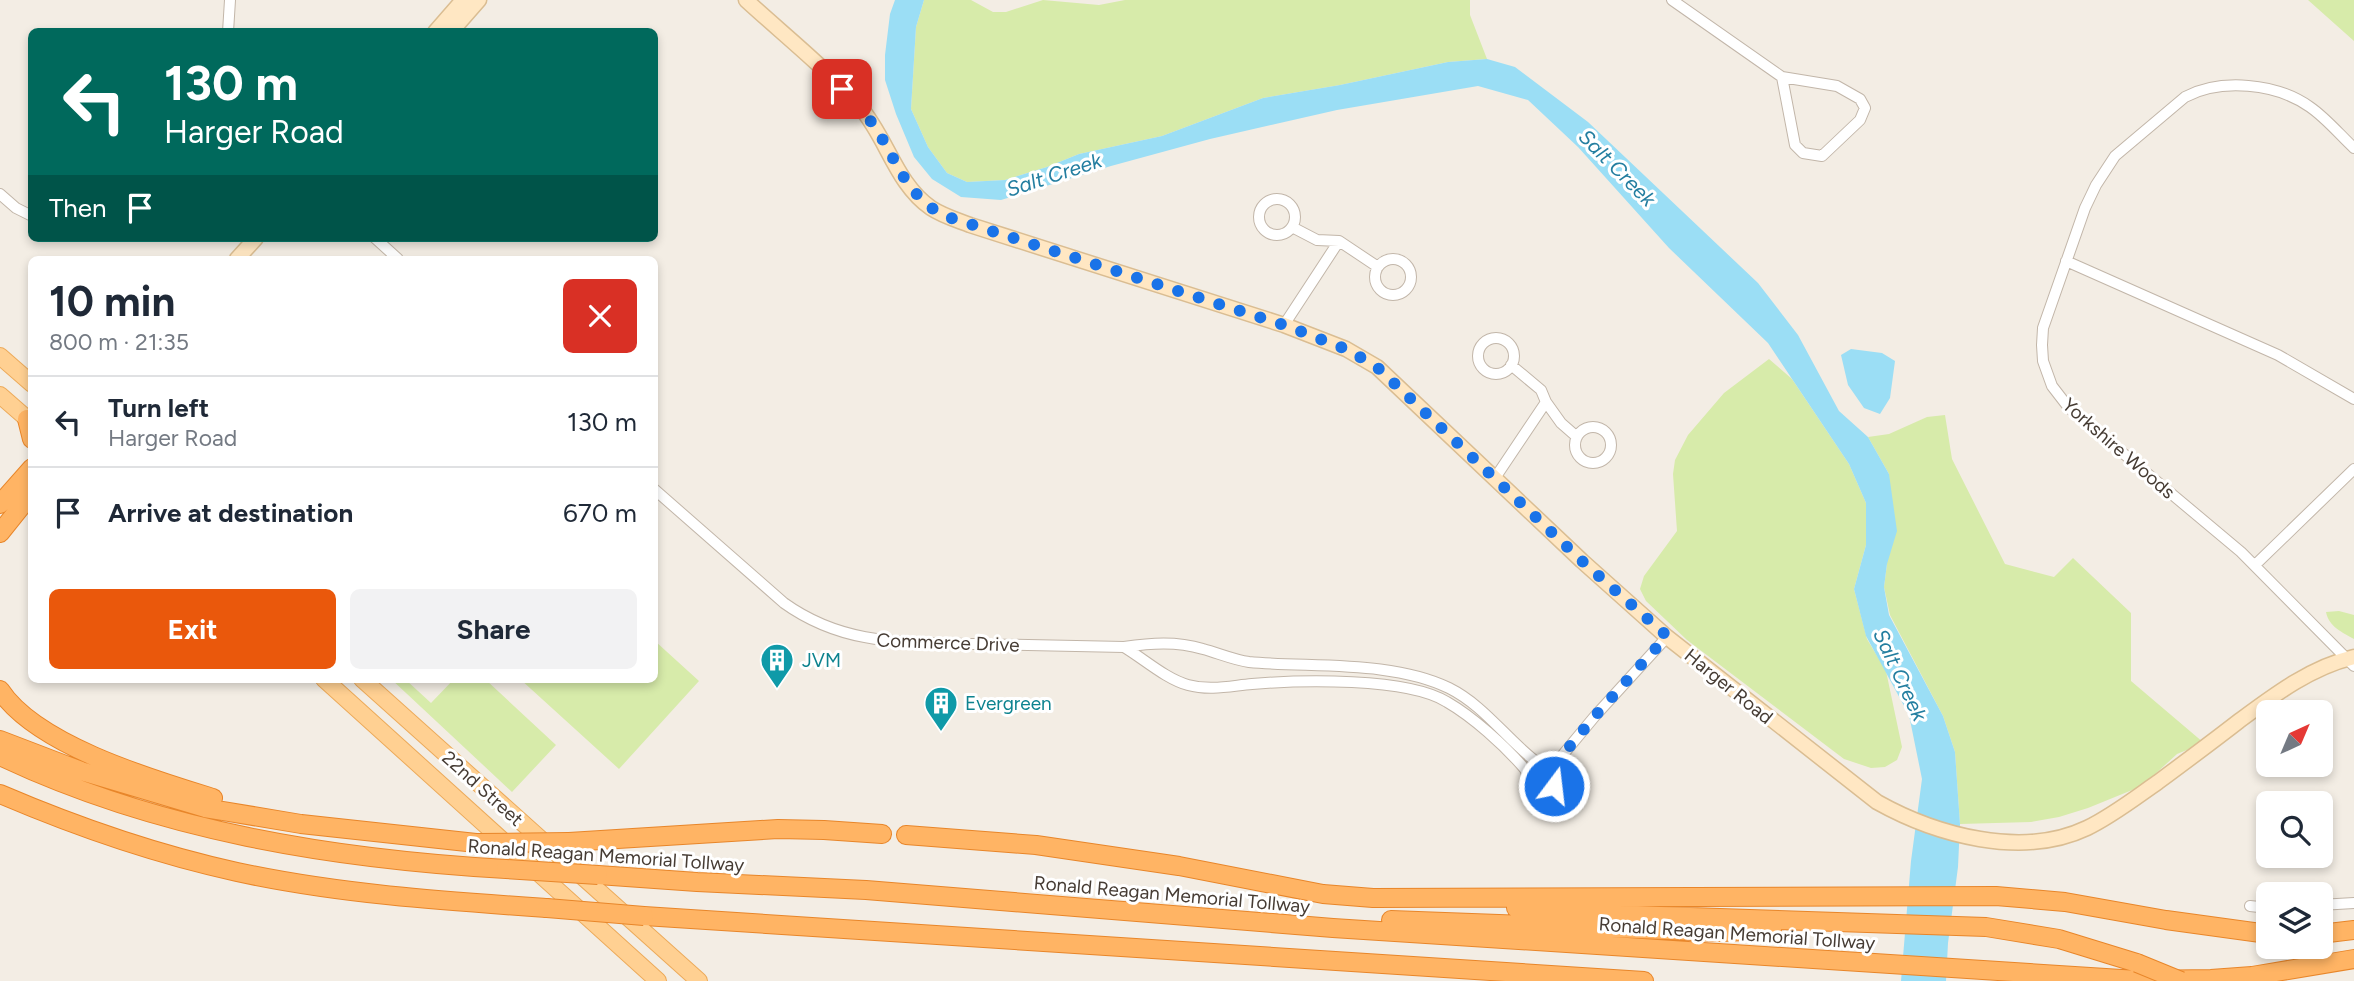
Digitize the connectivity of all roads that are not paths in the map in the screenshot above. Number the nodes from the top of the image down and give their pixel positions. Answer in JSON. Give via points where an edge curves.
{"nodes":[{"id":1,"x":230,"y":0,"type":"edge"},
{"id":2,"x":463,"y":0,"type":"edge"},
{"id":3,"x":479,"y":0,"type":"edge"},
{"id":4,"x":746,"y":0,"type":"edge"},
{"id":5,"x":1672,"y":0,"type":"edge"},
{"id":6,"x":228,"y":28,"type":"edge"},
{"id":7,"x":438,"y":28,"type":"edge"},
{"id":8,"x":454,"y":28,"type":"edge"},
{"id":9,"x":1782,"y":77,"type":"junction"},
{"id":10,"x":2354,"y":148,"type":"edge"},
{"id":11,"x":0,"y":194,"type":"edge"},
{"id":12,"x":28,"y":214,"type":"edge"},
{"id":13,"x":1292,"y":227,"type":"dead end"},
{"id":14,"x":1339,"y":241,"type":"junction"},
{"id":15,"x":252,"y":242,"type":"edge"},
{"id":16,"x":379,"y":242,"type":"edge"},
{"id":17,"x":240,"y":256,"type":"edge"},
{"id":18,"x":395,"y":256,"type":"edge"},
{"id":19,"x":2066,"y":261,"type":"junction"},
{"id":20,"x":1378,"y":267,"type":"dead end"},
{"id":21,"x":1284,"y":325,"type":"junction"},
{"id":22,"x":0,"y":356,"type":"edge"},
{"id":23,"x":1511,"y":365,"type":"dead end"},
{"id":24,"x":28,"y":380,"type":"edge"},
{"id":25,"x":0,"y":395,"type":"edge"},
{"id":26,"x":2354,"y":399,"type":"edge"},
{"id":27,"x":1546,"y":402,"type":"junction"},
{"id":28,"x":28,"y":420,"type":"edge"},
{"id":29,"x":1577,"y":437,"type":"dead end"},
{"id":30,"x":2354,"y":470,"type":"edge"},
{"id":31,"x":28,"y":472,"type":"edge"},
{"id":32,"x":1494,"y":478,"type":"junction"},
{"id":33,"x":658,"y":494,"type":"edge"},
{"id":34,"x":28,"y":498,"type":"edge"},
{"id":35,"x":0,"y":504,"type":"edge"},
{"id":36,"x":0,"y":533,"type":"edge"},
{"id":37,"x":2255,"y":565,"type":"junction"},
{"id":38,"x":1667,"y":636,"type":"junction"},
{"id":39,"x":1124,"y":647,"type":"junction"},
{"id":40,"x":2352,"y":660,"type":"edge"},
{"id":41,"x":328,"y":683,"type":"edge"},
{"id":42,"x":366,"y":683,"type":"edge"},
{"id":43,"x":0,"y":690,"type":"edge"},
{"id":44,"x":0,"y":740,"type":"edge"},
{"id":45,"x":0,"y":756,"type":"edge"},
{"id":46,"x":1551,"y":769,"type":"junction"},
{"id":47,"x":0,"y":794,"type":"edge"},
{"id":48,"x":359,"y":831,"type":"junction"},
{"id":49,"x":882,"y":834,"type":"dead end"},
{"id":50,"x":906,"y":835,"type":"dead end"},
{"id":51,"x":1373,"y":898,"type":"junction"},
{"id":52,"x":2354,"y":903,"type":"edge"},
{"id":53,"x":2333,"y":904,"type":"edge"},
{"id":54,"x":2250,"y":906,"type":"dead end"},
{"id":55,"x":2256,"y":907,"type":"edge"},
{"id":56,"x":1895,"y":923,"type":"junction"},
{"id":57,"x":1333,"y":928,"type":"junction"},
{"id":58,"x":2354,"y":930,"type":"edge"},
{"id":59,"x":2256,"y":932,"type":"edge"},
{"id":60,"x":2333,"y":932,"type":"edge"},
{"id":61,"x":2354,"y":959,"type":"edge"},
{"id":62,"x":659,"y":981,"type":"edge"},
{"id":63,"x":699,"y":981,"type":"edge"},
{"id":64,"x":1644,"y":981,"type":"edge"},
{"id":65,"x":2181,"y":981,"type":"edge"}],
"edges":[{"from":1,"to":6,"type":"street"},
{"from":2,"to":7,"type":"street"},
{"from":3,"to":8,"type":"street"},
{"from":4,"to":21,"type":"street","name":"Harger Road","via":[[861,108],[908,185],[942,215]]},
{"from":5,"to":9,"type":"street"},
{"from":9,"to":9,"type":"street","via":[[1795,145],[1803,153],[1822,156],[1860,120],[1865,108],[1849,91]]},
{"from":10,"to":19,"type":"street","name":"Yorkshire Woods","via":[[2312,108],[2286,95],[2238,86],[2195,92],[2173,105],[2115,156],[2085,208]]},
{"from":11,"to":12,"type":"street"},
{"from":13,"to":14,"type":"street","via":[[1317,240]]},
{"from":14,"to":20,"type":"street"},
{"from":14,"to":21,"type":"street"},
{"from":15,"to":17,"type":"street"},
{"from":16,"to":18,"type":"street"},
{"from":19,"to":26,"type":"street","via":[[2278,355]]},
{"from":19,"to":37,"type":"street","name":"Yorkshire Woods","via":[[2043,328],[2043,361],[2052,386],[2068,408]]},
{"from":21,"to":32,"type":"street","name":"Harger Road","via":[[1346,349],[1377,367]]},
{"from":22,"to":24,"type":"main road"},
{"from":23,"to":27,"type":"street","via":[[1541,390]]},
{"from":25,"to":28,"type":"main road"},
{"from":27,"to":29,"type":"street"},
{"from":27,"to":32,"type":"street"},
{"from":30,"to":37,"type":"street"},
{"from":31,"to":35,"type":"highway"},
{"from":32,"to":38,"type":"street","name":"Harger Road"},
{"from":33,"to":39,"type":"street","name":"Commerce Drive","via":[[784,603],[805,618],[840,632],[895,642]]},
{"from":34,"to":36,"type":"highway"},
{"from":37,"to":40,"type":"street","name":"Yorkshire Woods"},
{"from":38,"to":40,"type":"street","name":"Harger Road","via":[[1819,758],[1898,814],[1937,830],[1975,838],[2035,841],[2086,829],[2129,803],[2279,692],[2322,668]]},
{"from":38,"to":46,"type":"street"},
{"from":39,"to":46,"type":"street","name":"Commerce Drive","via":[[1180,644],[1244,662],[1326,665],[1434,681],[1466,699],[1535,761]]},
{"from":39,"to":46,"type":"street","via":[[1172,678],[1196,687],[1344,683],[1418,690],[1446,701],[1496,741],[1526,770],[1533,791],[1551,790],[1556,777]]},
{"from":41,"to":62,"type":"main road","name":"22nd Street"},
{"from":42,"to":63,"type":"main road","name":"22nd Street"},
{"from":43,"to":48,"type":"highway","via":[[42,729],[104,760],[262,812]]},
{"from":44,"to":48,"type":"highway","name":"Ronald Reagan Memorial Tollway","via":[[81,771],[205,808]]},
{"from":45,"to":57,"type":"highway","name":"Ronald Reagan Memorial Tollway","bridge":true,"via":[[114,800],[231,834],[382,860],[866,890]]},
{"from":47,"to":64,"type":"highway","bridge":true,"via":[[126,842],[240,872],[388,895]]},
{"from":48,"to":49,"type":"highway","name":"Ronald Reagan Memorial Tollway","bridge":true,"via":[[476,843],[778,829]]},
{"from":50,"to":51,"type":"highway","name":"Ronald Reagan Memorial Tollway","via":[[1036,845],[1192,868],[1323,894]]},
{"from":51,"to":56,"type":"highway","via":[[1600,914]]},
{"from":51,"to":59,"type":"highway","name":"Ronald Reagan Memorial Tollway","via":[[1962,896],[2053,900]]},
{"from":52,"to":53,"type":"street"},
{"from":54,"to":55,"type":"street"},
{"from":56,"to":57,"type":"highway","via":[[1721,932],[1373,919]]},
{"from":56,"to":65,"type":"highway","bridge":true,"via":[[2020,931],[2078,944]]},
{"from":57,"to":61,"type":"highway","name":"Ronald Reagan Memorial Tollway","via":[[2124,979],[2211,979]]},
{"from":58,"to":60,"type":"highway"}]}
